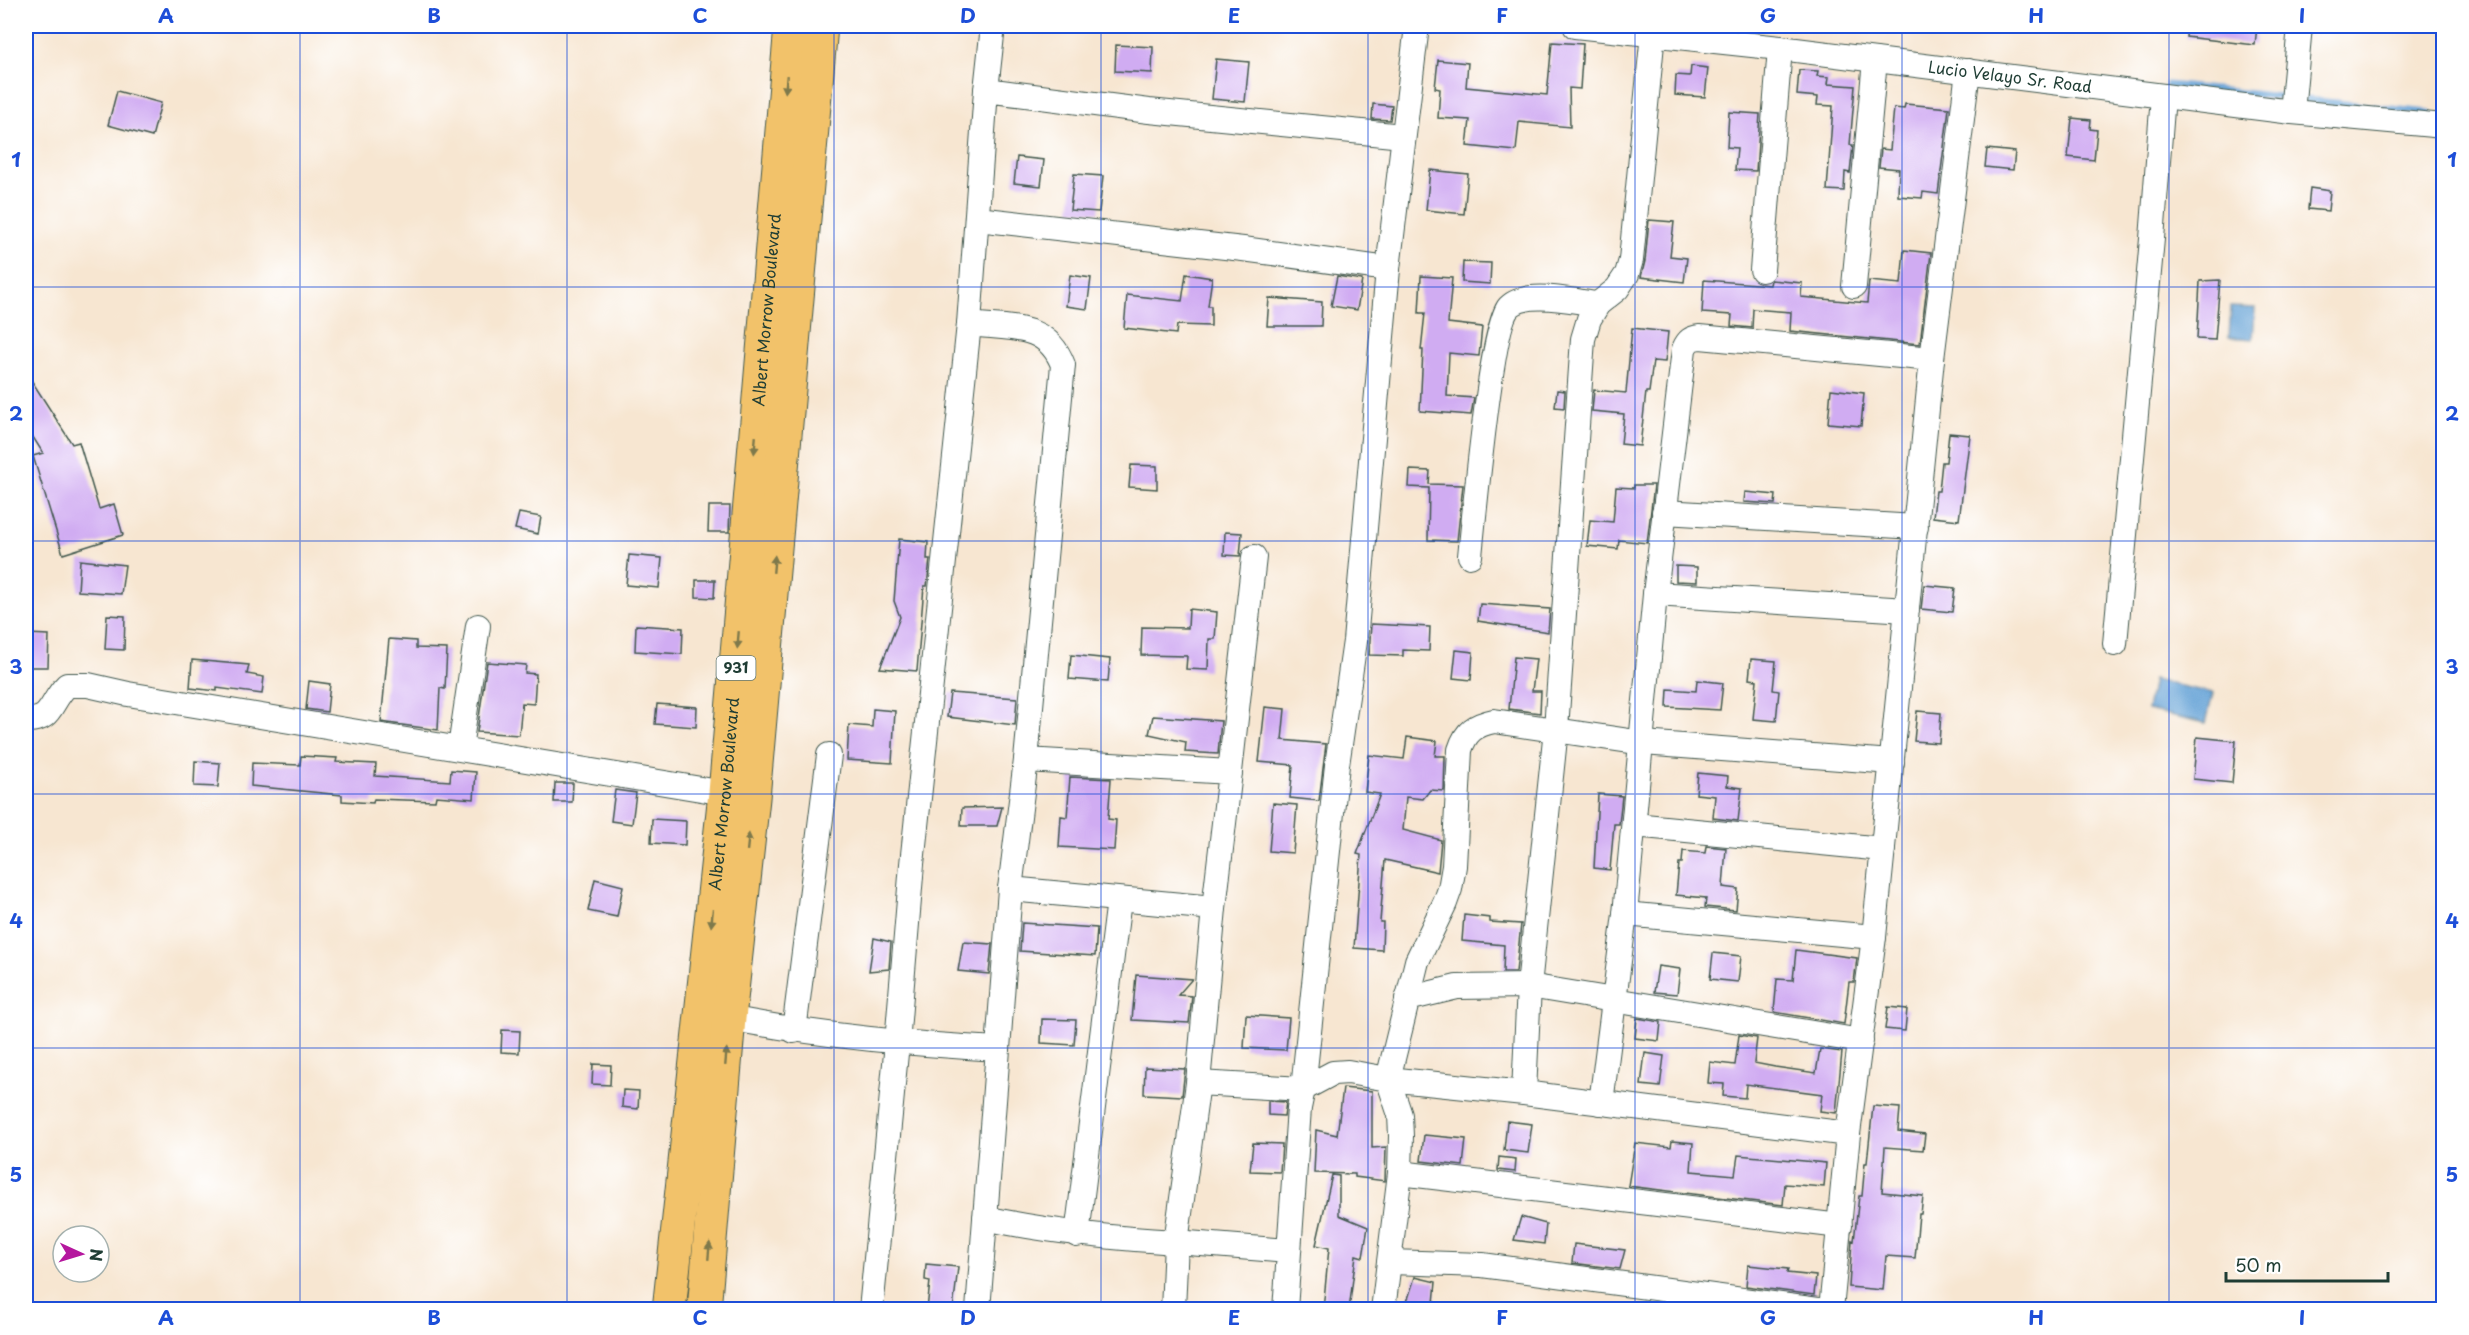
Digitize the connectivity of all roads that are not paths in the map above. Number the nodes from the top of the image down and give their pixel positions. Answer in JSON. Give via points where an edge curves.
{"nodes":[{"id":1,"x":790,"y":26,"type":"edge"},
{"id":2,"x":821,"y":26,"type":"edge"},
{"id":3,"x":993,"y":26,"type":"edge"},
{"id":4,"x":1417,"y":26,"type":"edge"},
{"id":5,"x":1575,"y":26,"type":"edge"},
{"id":6,"x":2300,"y":26,"type":"edge"},
{"id":7,"x":1653,"y":33,"type":"junction"},
{"id":8,"x":1779,"y":48,"type":"junction"},
{"id":9,"x":1875,"y":60,"type":"junction"},
{"id":10,"x":1968,"y":71,"type":"junction"},
{"id":11,"x":986,"y":90,"type":"junction"},
{"id":12,"x":2163,"y":96,"type":"junction"},
{"id":13,"x":2292,"y":112,"type":"junction"},
{"id":14,"x":2444,"y":126,"type":"edge"},
{"id":15,"x":1402,"y":136,"type":"junction"},
{"id":16,"x":977,"y":219,"type":"junction"},
{"id":17,"x":1388,"y":269,"type":"junction"},
{"id":18,"x":1762,"y":270,"type":"dead end"},
{"id":19,"x":1854,"y":286,"type":"dead end"},
{"id":20,"x":1598,"y":304,"type":"junction"},
{"id":21,"x":969,"y":324,"type":"junction"},
{"id":22,"x":1932,"y":359,"type":"junction"},
{"id":23,"x":1665,"y":512,"type":"junction"},
{"id":24,"x":1916,"y":527,"type":"junction"},
{"id":25,"x":1470,"y":556,"type":"dead end"},
{"id":26,"x":1254,"y":557,"type":"dead end"},
{"id":27,"x":1655,"y":594,"type":"junction"},
{"id":28,"x":1907,"y":610,"type":"junction"},
{"id":29,"x":478,"y":626,"type":"dead end"},
{"id":30,"x":2115,"y":644,"type":"dead end"},
{"id":31,"x":26,"y":720,"type":"edge"},
{"id":32,"x":1556,"y":729,"type":"junction"},
{"id":33,"x":1643,"y":743,"type":"junction"},
{"id":34,"x":460,"y":748,"type":"junction"},
{"id":35,"x":829,"y":755,"type":"dead end"},
{"id":36,"x":1026,"y":760,"type":"junction"},
{"id":37,"x":1892,"y":762,"type":"junction"},
{"id":38,"x":1230,"y":772,"type":"junction"},
{"id":39,"x":725,"y":793,"type":"junction"},
{"id":40,"x":1634,"y":825,"type":"junction"},
{"id":41,"x":1883,"y":849,"type":"junction"},
{"id":42,"x":1010,"y":889,"type":"junction"},
{"id":43,"x":1119,"y":900,"type":"junction"},
{"id":44,"x":1214,"y":908,"type":"junction"},
{"id":45,"x":1625,"y":914,"type":"junction"},
{"id":46,"x":1874,"y":937,"type":"junction"},
{"id":47,"x":1529,"y":986,"type":"junction"},
{"id":48,"x":1614,"y":998,"type":"junction"},
{"id":49,"x":1407,"y":999,"type":"junction"},
{"id":50,"x":729,"y":1018,"type":"junction"},
{"id":51,"x":794,"y":1031,"type":"junction"},
{"id":52,"x":1861,"y":1041,"type":"junction"},
{"id":53,"x":897,"y":1043,"type":"junction"},
{"id":54,"x":998,"y":1049,"type":"junction"},
{"id":55,"x":1388,"y":1079,"type":"junction"},
{"id":56,"x":1198,"y":1083,"type":"junction"},
{"id":57,"x":1303,"y":1089,"type":"junction"},
{"id":58,"x":1524,"y":1093,"type":"junction"},
{"id":59,"x":1601,"y":1103,"type":"junction"},
{"id":60,"x":1848,"y":1134,"type":"junction"},
{"id":61,"x":1400,"y":1173,"type":"junction"},
{"id":62,"x":985,"y":1218,"type":"junction"},
{"id":63,"x":1840,"y":1226,"type":"junction"},
{"id":64,"x":1077,"y":1235,"type":"junction"},
{"id":65,"x":1176,"y":1242,"type":"junction"},
{"id":66,"x":1289,"y":1251,"type":"junction"},
{"id":67,"x":1390,"y":1262,"type":"junction"},
{"id":68,"x":669,"y":1310,"type":"edge"},
{"id":69,"x":704,"y":1310,"type":"edge"},
{"id":70,"x":870,"y":1310,"type":"edge"},
{"id":71,"x":978,"y":1310,"type":"edge"},
{"id":72,"x":1173,"y":1310,"type":"edge"},
{"id":73,"x":1285,"y":1310,"type":"edge"},
{"id":74,"x":1383,"y":1310,"type":"edge"},
{"id":75,"x":1818,"y":1310,"type":"edge"},
{"id":76,"x":1831,"y":1310,"type":"edge"}],
"edges":[{"from":1,"to":39,"type":"highway","name":"Albert Morrow Boulevard","number":"931","one_way":true},
{"from":50,"to":2,"type":"highway","name":"Albert Morrow Boulevard","number":"931","one_way":true,"via":[[753,798]]},
{"from":3,"to":11,"type":"street"},
{"from":4,"to":15,"type":"street"},
{"from":5,"to":7,"type":"street","name":"Lucio Velayo Sr. Road"},
{"from":6,"to":13,"type":"street"},
{"from":7,"to":8,"type":"street","name":"Lucio Velayo Sr. Road"},
{"from":7,"to":20,"type":"street","via":[[1631,260],[1617,289]]},
{"from":8,"to":9,"type":"street","name":"Lucio Velayo Sr. Road"},
{"from":8,"to":18,"type":"street"},
{"from":9,"to":10,"type":"street","name":"Lucio Velayo Sr. Road"},
{"from":9,"to":19,"type":"street"},
{"from":10,"to":12,"type":"street","name":"Lucio Velayo Sr. Road"},
{"from":10,"to":22,"type":"street"},
{"from":11,"to":15,"type":"street"},
{"from":11,"to":16,"type":"street"},
{"from":12,"to":13,"type":"street","name":"Lucio Velayo Sr. Road"},
{"from":12,"to":30,"type":"street"},
{"from":13,"to":14,"type":"street","name":"Lucio Velayo Sr. Road"},
{"from":15,"to":17,"type":"street"},
{"from":16,"to":17,"type":"street"},
{"from":16,"to":21,"type":"street"},
{"from":17,"to":57,"type":"street","via":[[1355,640],[1337,765]]},
{"from":20,"to":25,"type":"street","via":[[1538,297],[1509,307],[1502,320],[1492,370]]},
{"from":20,"to":32,"type":"street","via":[[1583,339]]},
{"from":21,"to":36,"type":"street","via":[[1041,335],[1057,350],[1062,365]]},
{"from":21,"to":53,"type":"street"},
{"from":22,"to":23,"type":"street","via":[[1691,338],[1684,349]]},
{"from":22,"to":24,"type":"street"},
{"from":23,"to":24,"type":"street"},
{"from":23,"to":27,"type":"street"},
{"from":24,"to":28,"type":"street"},
{"from":26,"to":38,"type":"street"},
{"from":27,"to":28,"type":"street"},
{"from":27,"to":33,"type":"street"},
{"from":28,"to":37,"type":"street"},
{"from":29,"to":34,"type":"street"},
{"from":31,"to":34,"type":"street","via":[[39,720],[48,713],[67,685],[88,686]]},
{"from":32,"to":33,"type":"street"},
{"from":32,"to":47,"type":"street"},
{"from":32,"to":49,"type":"street","via":[[1494,722],[1473,728],[1464,736],[1450,889],[1417,961]]},
{"from":33,"to":37,"type":"street"},
{"from":33,"to":40,"type":"street"},
{"from":34,"to":39,"type":"street"},
{"from":35,"to":51,"type":"street"},
{"from":36,"to":38,"type":"street"},
{"from":36,"to":42,"type":"street"},
{"from":37,"to":41,"type":"street"},
{"from":38,"to":44,"type":"street"},
{"from":39,"to":68,"type":"highway","name":"Albert Morrow Boulevard","number":"931","one_way":true},
{"from":40,"to":41,"type":"street"},
{"from":40,"to":45,"type":"street"},
{"from":41,"to":46,"type":"street"},
{"from":42,"to":43,"type":"street"},
{"from":42,"to":54,"type":"street"},
{"from":43,"to":44,"type":"street"},
{"from":43,"to":64,"type":"street"},
{"from":44,"to":56,"type":"street"},
{"from":45,"to":46,"type":"street"},
{"from":45,"to":48,"type":"street"},
{"from":46,"to":52,"type":"street"},
{"from":47,"to":48,"type":"street"},
{"from":47,"to":49,"type":"street","via":[[1457,987]]},
{"from":47,"to":58,"type":"street"},
{"from":48,"to":52,"type":"street"},
{"from":48,"to":59,"type":"street"},
{"from":49,"to":55,"type":"street"},
{"from":50,"to":51,"type":"street"},
{"from":69,"to":50,"type":"highway","name":"Albert Morrow Boulevard","number":"931","one_way":true},
{"from":51,"to":53,"type":"street"},
{"from":52,"to":60,"type":"street"},
{"from":53,"to":54,"type":"street"},
{"from":53,"to":70,"type":"street"},
{"from":54,"to":62,"type":"street"},
{"from":55,"to":57,"type":"street","via":[[1333,1073]]},
{"from":55,"to":58,"type":"street"},
{"from":55,"to":61,"type":"street","via":[[1400,1115]]},
{"from":56,"to":57,"type":"street"},
{"from":56,"to":65,"type":"street"},
{"from":57,"to":66,"type":"street"},
{"from":58,"to":59,"type":"street"},
{"from":59,"to":60,"type":"street"},
{"from":60,"to":63,"type":"street"},
{"from":61,"to":63,"type":"street"},
{"from":61,"to":67,"type":"street"},
{"from":62,"to":64,"type":"street"},
{"from":62,"to":71,"type":"street"},
{"from":63,"to":76,"type":"street"},
{"from":64,"to":65,"type":"street"},
{"from":65,"to":66,"type":"street"},
{"from":65,"to":72,"type":"street"},
{"from":66,"to":73,"type":"street"},
{"from":67,"to":74,"type":"street"},
{"from":67,"to":75,"type":"street","via":[[1482,1265]]}]}
